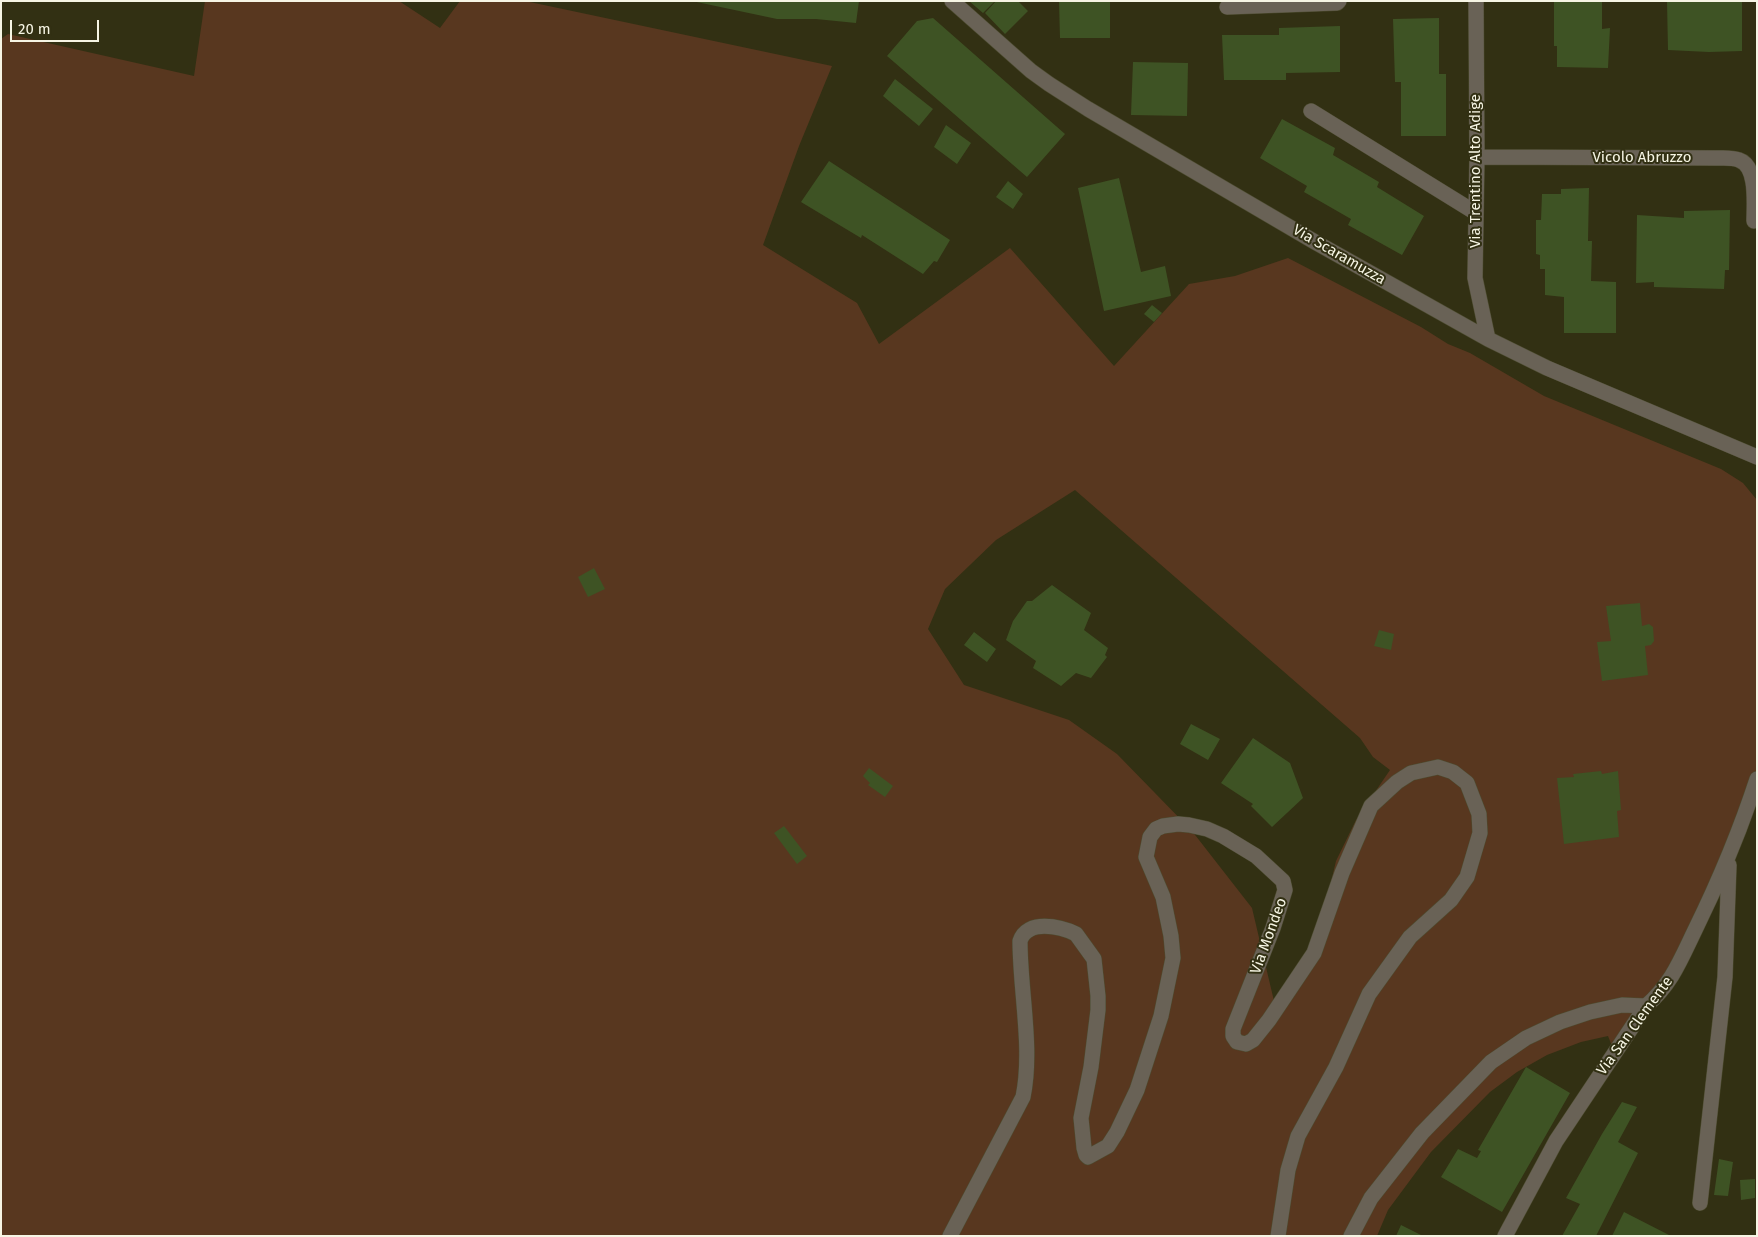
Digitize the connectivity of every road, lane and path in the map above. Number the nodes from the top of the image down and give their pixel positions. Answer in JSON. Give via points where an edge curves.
{"nodes":[{"id":1,"x":952,"y":1,"type":"edge"},
{"id":2,"x":1339,"y":1,"type":"edge"},
{"id":3,"x":1476,"y":1,"type":"edge"},
{"id":4,"x":1227,"y":7,"type":"dead end"},
{"id":5,"x":1311,"y":111,"type":"dead end"},
{"id":6,"x":1477,"y":158,"type":"junction"},
{"id":7,"x":1476,"y":213,"type":"junction"},
{"id":8,"x":1754,"y":221,"type":"dead end"},
{"id":9,"x":1488,"y":339,"type":"junction"},
{"id":10,"x":1757,"y":458,"type":"edge"},
{"id":11,"x":1757,"y":779,"type":"edge"},
{"id":12,"x":1729,"y":856,"type":"junction"},
{"id":13,"x":1646,"y":1006,"type":"junction"},
{"id":14,"x":1700,"y":1203,"type":"dead end"},
{"id":15,"x":950,"y":1236,"type":"edge"},
{"id":16,"x":1278,"y":1236,"type":"edge"},
{"id":17,"x":1351,"y":1236,"type":"edge"},
{"id":18,"x":1505,"y":1236,"type":"edge"}],
"edges":[{"from":1,"to":9,"type":"street","name":"Via Scaramuzza","via":[[1031,71],[1088,109]]},
{"from":2,"to":4,"type":"street"},
{"from":3,"to":6,"type":"street","name":"Via Trentino Alto Adige"},
{"from":5,"to":7,"type":"street"},
{"from":6,"to":7,"type":"street","name":"Via Trentino Alto Adige"},
{"from":6,"to":8,"type":"street","name":"Vicolo Abruzzo","via":[[1740,160],[1748,166],[1753,177]]},
{"from":7,"to":9,"type":"street","name":"Via Trentino Alto Adige","via":[[1475,278]]},
{"from":9,"to":10,"type":"street","name":"Via Scaramuzza","via":[[1547,368]]},
{"from":11,"to":12,"type":"street","name":"Via San Clemente"},
{"from":12,"to":13,"type":"street","name":"Via San Clemente","via":[[1670,981]]},
{"from":12,"to":14,"type":"street","via":[[1725,977]]},
{"from":13,"to":17,"type":"street","via":[[1622,1005],[1560,1022],[1526,1038],[1491,1062],[1422,1133],[1371,1198]]},
{"from":13,"to":18,"type":"street","name":"Via San Clemente","via":[[1556,1141]]},
{"from":15,"to":16,"type":"street","name":"Via Mondeo","via":[[1023,1097],[1026,1055],[1020,941],[1024,934],[1049,926],[1071,932],[1076,934],[1094,959],[1098,1010],[1080,1122],[1086,1156],[1090,1157],[1111,1144],[1132,1100],[1161,1016],[1171,975],[1173,958],[1166,908],[1146,857],[1153,832],[1163,826],[1178,824],[1207,829],[1240,845],[1283,881],[1285,890],[1273,928],[1233,1028],[1233,1036],[1242,1045],[1253,1040],[1314,953],[1342,873],[1371,806],[1411,773],[1438,767],[1453,772],[1468,783],[1479,814],[1480,833],[1466,876],[1450,900],[1410,936],[1369,994],[1336,1067],[1298,1136],[1288,1170]]}]}
